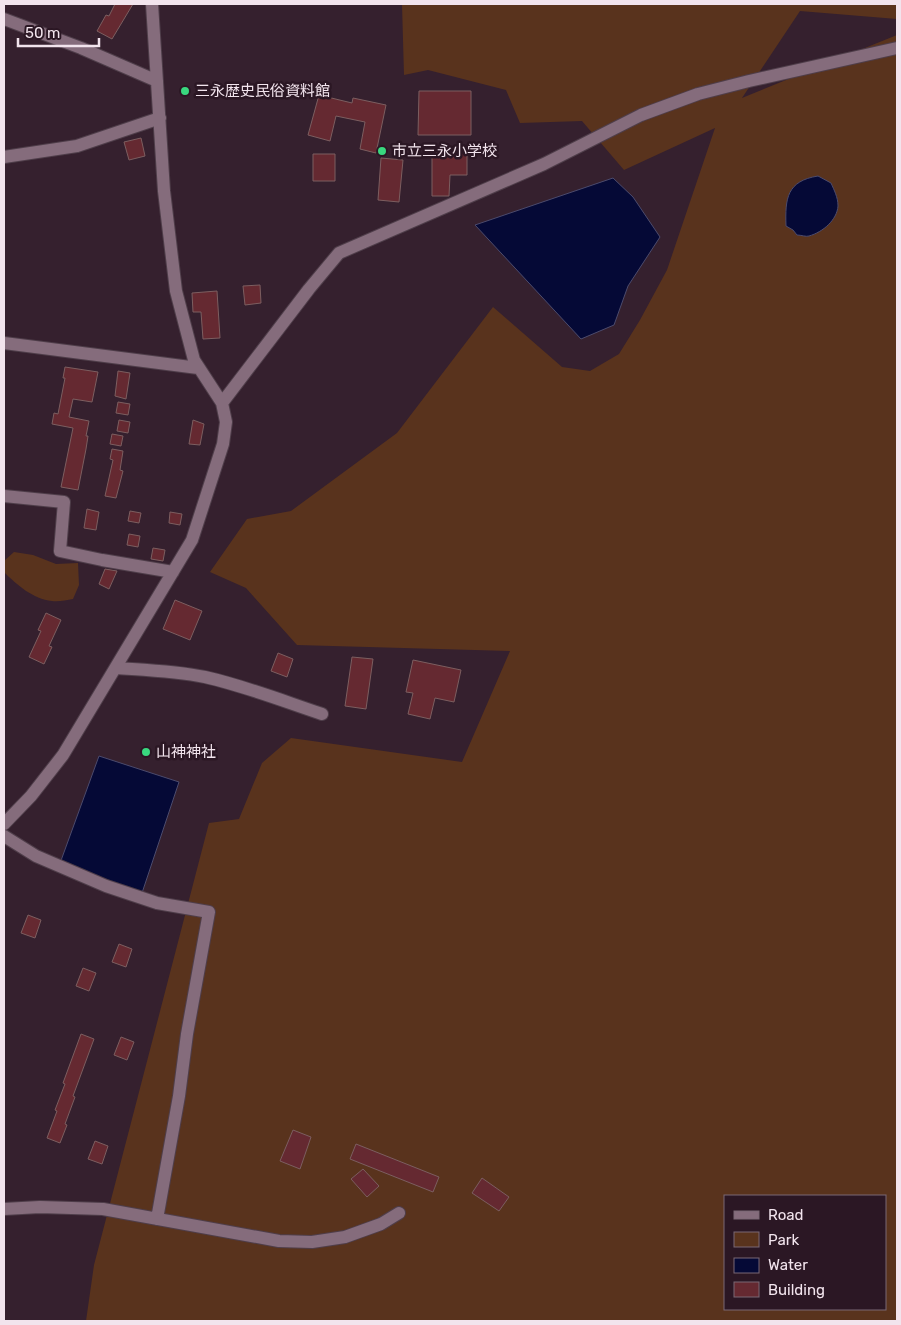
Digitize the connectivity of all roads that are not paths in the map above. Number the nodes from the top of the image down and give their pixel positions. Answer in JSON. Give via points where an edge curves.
{"nodes":[{"id":1,"x":152,"y":4,"type":"edge"},
{"id":2,"x":4,"y":19,"type":"edge"},
{"id":3,"x":897,"y":48,"type":"edge"},
{"id":4,"x":157,"y":81,"type":"junction"},
{"id":5,"x":160,"y":118,"type":"junction"},
{"id":6,"x":4,"y":157,"type":"edge"},
{"id":7,"x":4,"y":343,"type":"edge"},
{"id":8,"x":198,"y":368,"type":"junction"},
{"id":9,"x":222,"y":403,"type":"junction"},
{"id":10,"x":4,"y":496,"type":"edge"},
{"id":11,"x":173,"y":572,"type":"junction"},
{"id":12,"x":117,"y":668,"type":"junction"},
{"id":13,"x":322,"y":714,"type":"dead end"},
{"id":14,"x":4,"y":824,"type":"edge"},
{"id":15,"x":4,"y":836,"type":"edge"},
{"id":16,"x":4,"y":1209,"type":"edge"},
{"id":17,"x":399,"y":1213,"type":"dead end"},
{"id":18,"x":157,"y":1219,"type":"junction"}],
"edges":[{"from":1,"to":4,"type":"street"},
{"from":2,"to":4,"type":"street"},
{"from":3,"to":9,"type":"street","via":[[698,94],[640,115],[544,164],[339,253]]},
{"from":4,"to":5,"type":"street"},
{"from":5,"to":6,"type":"street","via":[[76,146]]},
{"from":5,"to":8,"type":"street","via":[[164,191],[176,291]]},
{"from":7,"to":8,"type":"street"},
{"from":8,"to":9,"type":"street"},
{"from":9,"to":11,"type":"street","via":[[226,422],[223,444],[192,540]]},
{"from":10,"to":11,"type":"street","via":[[64,502],[60,551]]},
{"from":11,"to":12,"type":"street"},
{"from":12,"to":13,"type":"street","via":[[205,677]]},
{"from":12,"to":14,"type":"street","via":[[63,754],[31,796]]},
{"from":15,"to":18,"type":"street","via":[[36,856],[106,886],[157,903],[209,912]]},
{"from":16,"to":18,"type":"street","via":[[103,1209]]},
{"from":17,"to":18,"type":"street","via":[[381,1224],[345,1237],[312,1242],[279,1241]]}]}
